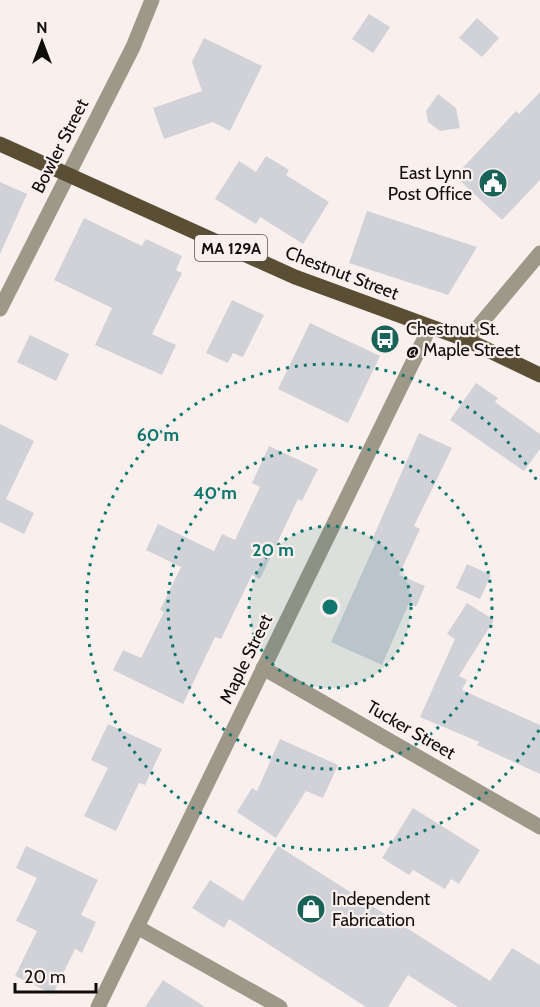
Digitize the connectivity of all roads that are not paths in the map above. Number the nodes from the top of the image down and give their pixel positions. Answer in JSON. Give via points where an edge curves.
{"nodes":[{"id":1,"x":152,"y":0,"type":"edge"},
{"id":2,"x":0,"y":144,"type":"edge"},
{"id":3,"x":68,"y":174,"type":"junction"},
{"id":4,"x":540,"y":253,"type":"edge"},
{"id":5,"x":0,"y":309,"type":"edge"},
{"id":6,"x":429,"y":327,"type":"junction"},
{"id":7,"x":467,"y":340,"type":"junction"},
{"id":8,"x":540,"y":375,"type":"edge"},
{"id":9,"x":263,"y":668,"type":"junction"},
{"id":10,"x":540,"y":827,"type":"edge"},
{"id":11,"x":137,"y":927,"type":"junction"},
{"id":12,"x":98,"y":1007,"type":"edge"},
{"id":13,"x":280,"y":1007,"type":"edge"}],
"edges":[{"from":1,"to":3,"type":"street","name":"Bowler Street"},
{"from":2,"to":3,"type":"main road","name":"Chestnut Street","number":"MA 129A"},
{"from":3,"to":5,"type":"street","name":"Bowler Street"},
{"from":3,"to":6,"type":"main road","name":"Chestnut Street","number":"MA 129A","via":[[295,277]]},
{"from":4,"to":7,"type":"street"},
{"from":6,"to":7,"type":"main road","name":"Chestnut Street","number":"MA 129A"},
{"from":6,"to":9,"type":"street","name":"Maple Street"},
{"from":7,"to":8,"type":"main road","name":"Chestnut Street","number":"MA 129A"},
{"from":9,"to":10,"type":"street","name":"Tucker Street"},
{"from":9,"to":11,"type":"street","name":"Maple Street"},
{"from":11,"to":12,"type":"street","name":"Maple Street"},
{"from":11,"to":13,"type":"street"}]}
